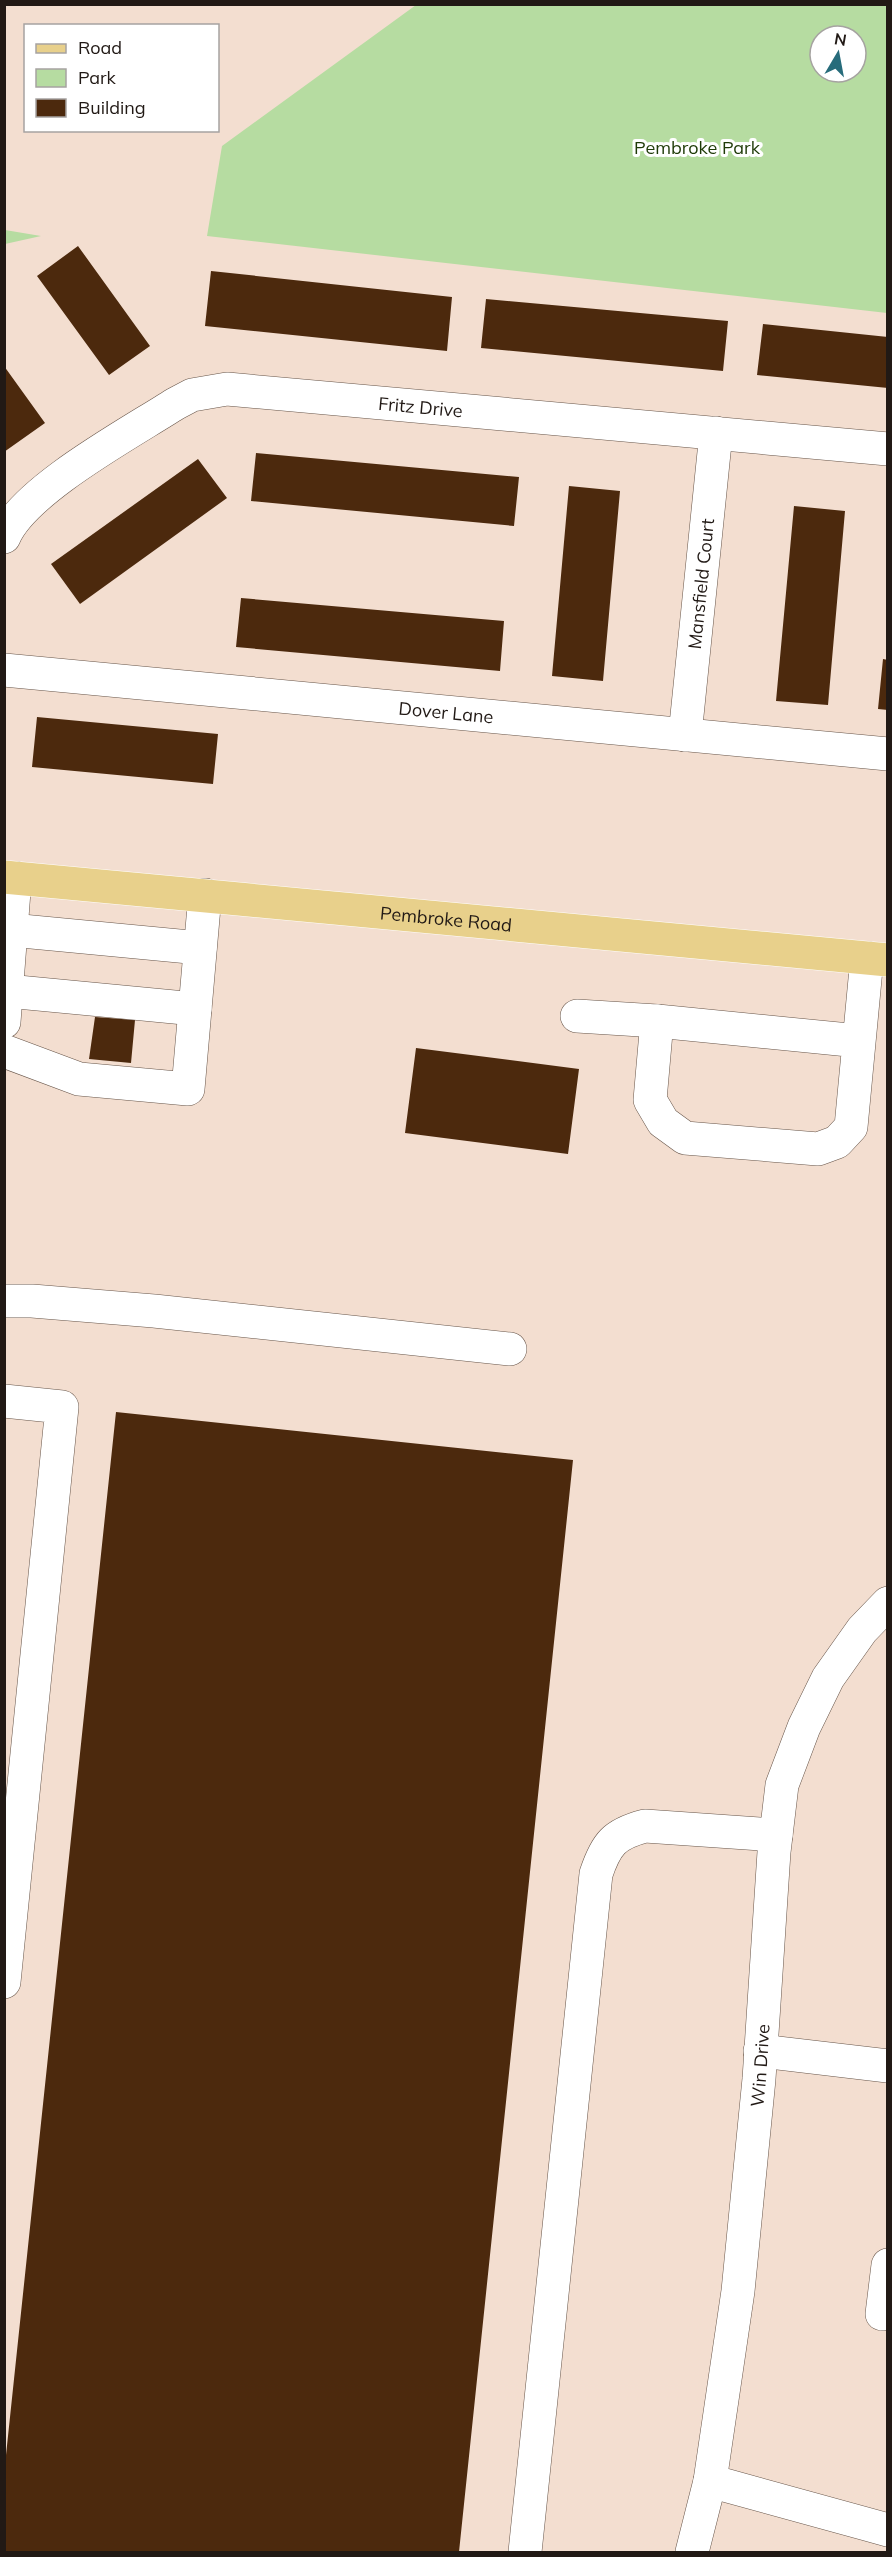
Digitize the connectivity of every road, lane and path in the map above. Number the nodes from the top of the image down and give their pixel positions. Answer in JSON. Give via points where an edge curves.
{"nodes":[{"id":1,"x":716,"y":433,"type":"junction"},
{"id":2,"x":888,"y":450,"type":"edge"},
{"id":3,"x":4,"y":537,"type":"edge"},
{"id":4,"x":4,"y":670,"type":"edge"},
{"id":5,"x":685,"y":735,"type":"junction"},
{"id":6,"x":888,"y":754,"type":"edge"},
{"id":7,"x":10,"y":878,"type":"edge"},
{"id":8,"x":205,"y":895,"type":"junction"},
{"id":9,"x":11,"y":930,"type":"junction"},
{"id":10,"x":200,"y":948,"type":"junction"},
{"id":11,"x":877,"y":959,"type":"edge"},
{"id":12,"x":6,"y":1006,"type":"edge"},
{"id":13,"x":195,"y":1009,"type":"junction"},
{"id":14,"x":577,"y":1016,"type":"dead end"},
{"id":15,"x":657,"y":1022,"type":"junction"},
{"id":16,"x":860,"y":1041,"type":"junction"},
{"id":17,"x":4,"y":1051,"type":"edge"},
{"id":18,"x":4,"y":1301,"type":"edge"},
{"id":19,"x":510,"y":1349,"type":"dead end"},
{"id":20,"x":4,"y":1401,"type":"edge"},
{"id":21,"x":888,"y":1603,"type":"edge"},
{"id":22,"x":776,"y":1835,"type":"junction"},
{"id":23,"x":4,"y":1982,"type":"edge"},
{"id":24,"x":760,"y":2051,"type":"junction"},
{"id":25,"x":888,"y":2066,"type":"edge"},
{"id":26,"x":888,"y":2265,"type":"edge"},
{"id":27,"x":882,"y":2314,"type":"dead end"},
{"id":28,"x":710,"y":2481,"type":"junction"},
{"id":29,"x":888,"y":2530,"type":"edge"},
{"id":30,"x":525,"y":2553,"type":"edge"},
{"id":31,"x":692,"y":2553,"type":"edge"}],
"edges":[{"from":1,"to":2,"type":"street","name":"Fritz Drive"},
{"from":1,"to":3,"type":"street","name":"Fritz Drive","via":[[243,389],[209,391],[175,404],[39,494]]},
{"from":1,"to":5,"type":"street","name":"Mansfield Court"},
{"from":4,"to":5,"type":"street","name":"Dover Lane"},
{"from":5,"to":6,"type":"street","name":"Dover Lane"},
{"from":7,"to":8,"type":"main road","name":"Pembroke Road"},
{"from":7,"to":9,"type":"street"},
{"from":8,"to":10,"type":"street"},
{"from":8,"to":11,"type":"main road","name":"Pembroke Road"},
{"from":9,"to":10,"type":"street"},
{"from":9,"to":12,"type":"street"},
{"from":10,"to":13,"type":"street"},
{"from":11,"to":16,"type":"street"},
{"from":12,"to":13,"type":"street"},
{"from":13,"to":17,"type":"street","via":[[188,1089],[79,1079]]},
{"from":14,"to":15,"type":"street"},
{"from":15,"to":16,"type":"street"},
{"from":15,"to":16,"type":"street","via":[[650,1100],[663,1122],[685,1138],[818,1149],[837,1142],[851,1127]]},
{"from":18,"to":19,"type":"street","via":[[154,1311]]},
{"from":20,"to":23,"type":"street","via":[[62,1407]]},
{"from":21,"to":22,"type":"street","name":"Win Drive","via":[[862,1630],[828,1678],[782,1785]]},
{"from":22,"to":24,"type":"street","name":"Win Drive"},
{"from":22,"to":30,"type":"street","via":[[645,1826],[625,1831],[604,1848],[595,1886]]},
{"from":24,"to":25,"type":"street"},
{"from":24,"to":28,"type":"street","name":"Win Drive","via":[[738,2291]]},
{"from":26,"to":27,"type":"street"},
{"from":28,"to":29,"type":"street"},
{"from":28,"to":31,"type":"street","name":"Win Drive"}]}
